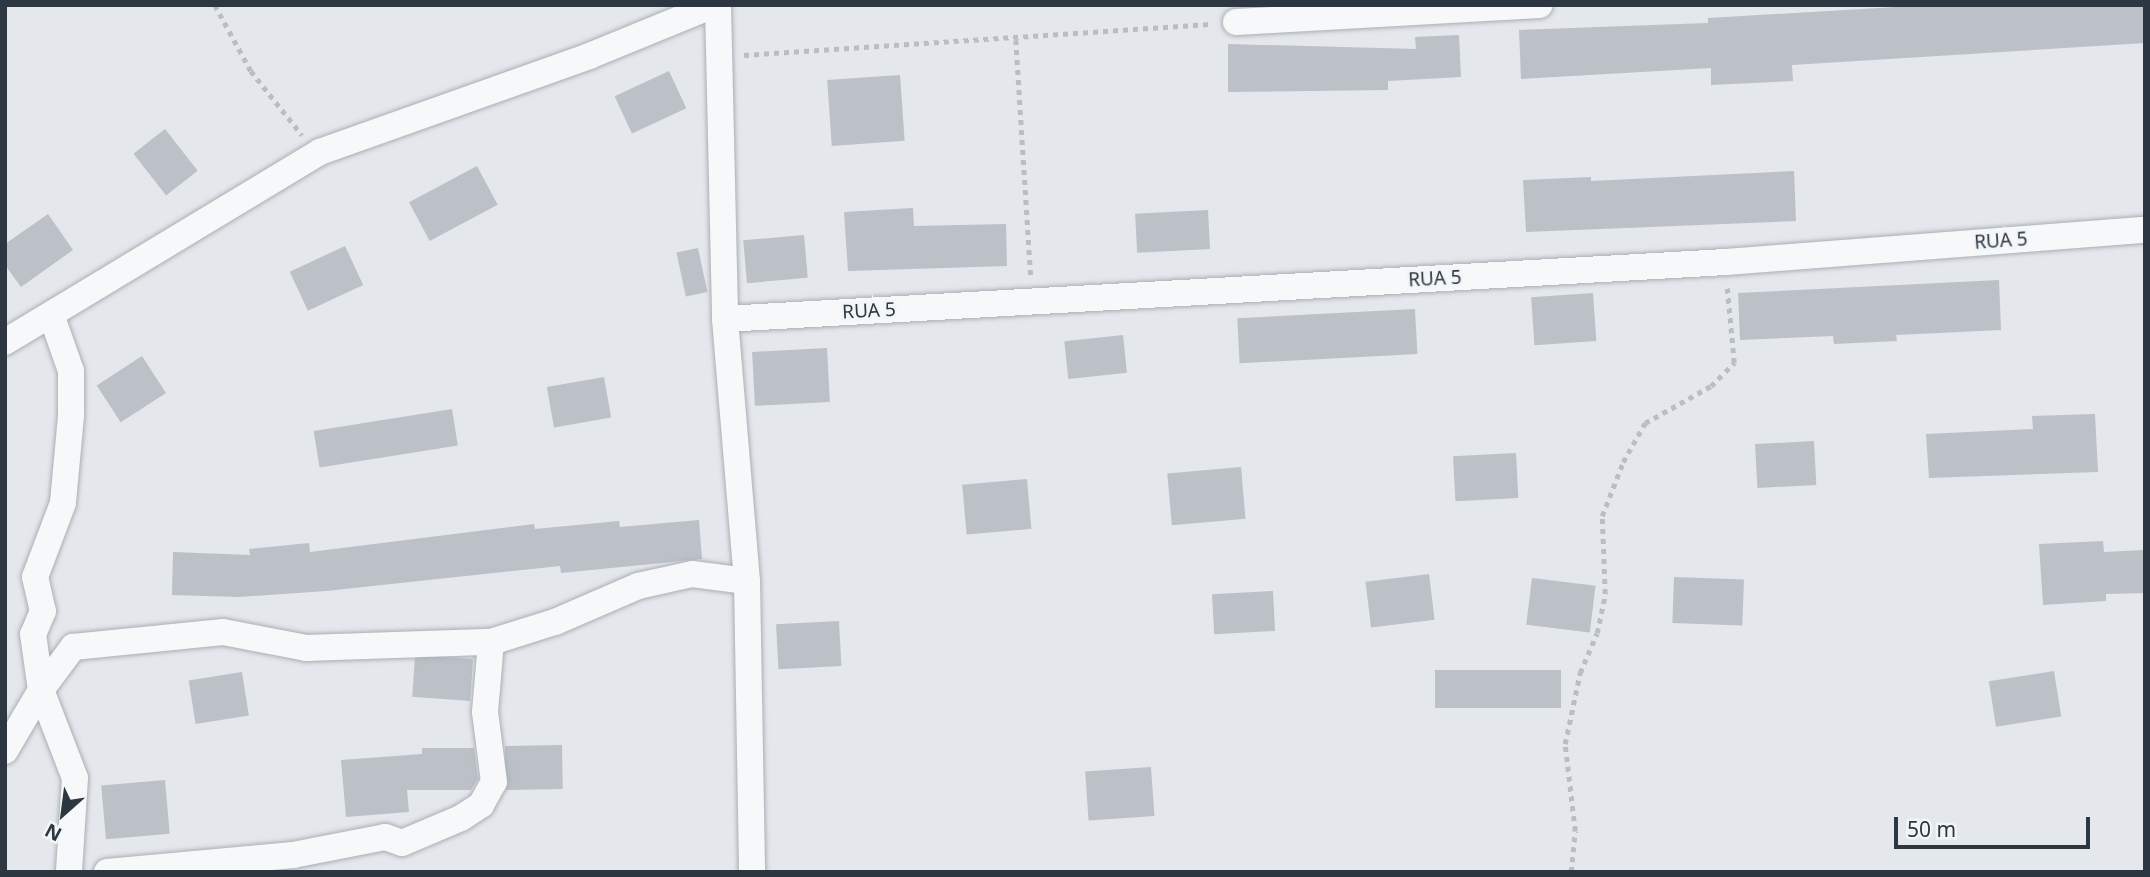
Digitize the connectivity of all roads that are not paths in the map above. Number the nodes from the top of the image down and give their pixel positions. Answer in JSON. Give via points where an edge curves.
{"nodes":[{"id":1,"x":716,"y":5,"type":"edge"},
{"id":2,"x":1540,"y":5,"type":"edge"},
{"id":3,"x":1236,"y":22,"type":"road end"},
{"id":4,"x":2145,"y":230,"type":"edge"},
{"id":5,"x":52,"y":317,"type":"junction"},
{"id":6,"x":725,"y":319,"type":"junction"},
{"id":7,"x":5,"y":342,"type":"edge"},
{"id":8,"x":747,"y":581,"type":"junction"},
{"id":9,"x":491,"y":642,"type":"junction"},
{"id":10,"x":41,"y":690,"type":"junction"},
{"id":11,"x":5,"y":751,"type":"edge"},
{"id":12,"x":69,"y":872,"type":"edge"},
{"id":13,"x":107,"y":872,"type":"edge"},
{"id":14,"x":752,"y":872,"type":"edge"}],
"edges":[{"from":1,"to":5,"type":"street","via":[[320,152]]},
{"from":1,"to":6,"type":"street"},
{"from":2,"to":3,"type":"street"},
{"from":4,"to":6,"type":"street","name":"RUA 5","via":[[1726,262]]},
{"from":5,"to":7,"type":"street"},
{"from":5,"to":10,"type":"street","via":[[68,353],[71,393],[62,503],[35,577],[43,611],[33,634]]},
{"from":6,"to":8,"type":"street"},
{"from":8,"to":9,"type":"street","via":[[692,574],[638,586],[555,622]]},
{"from":8,"to":14,"type":"street"},
{"from":9,"to":10,"type":"street","via":[[306,648],[223,632],[177,634],[73,648]]},
{"from":9,"to":13,"type":"street","via":[[485,712],[494,782],[481,805],[461,818],[402,843],[385,837],[293,855]]},
{"from":10,"to":11,"type":"street"},
{"from":10,"to":12,"type":"street","via":[[75,778]]}]}
